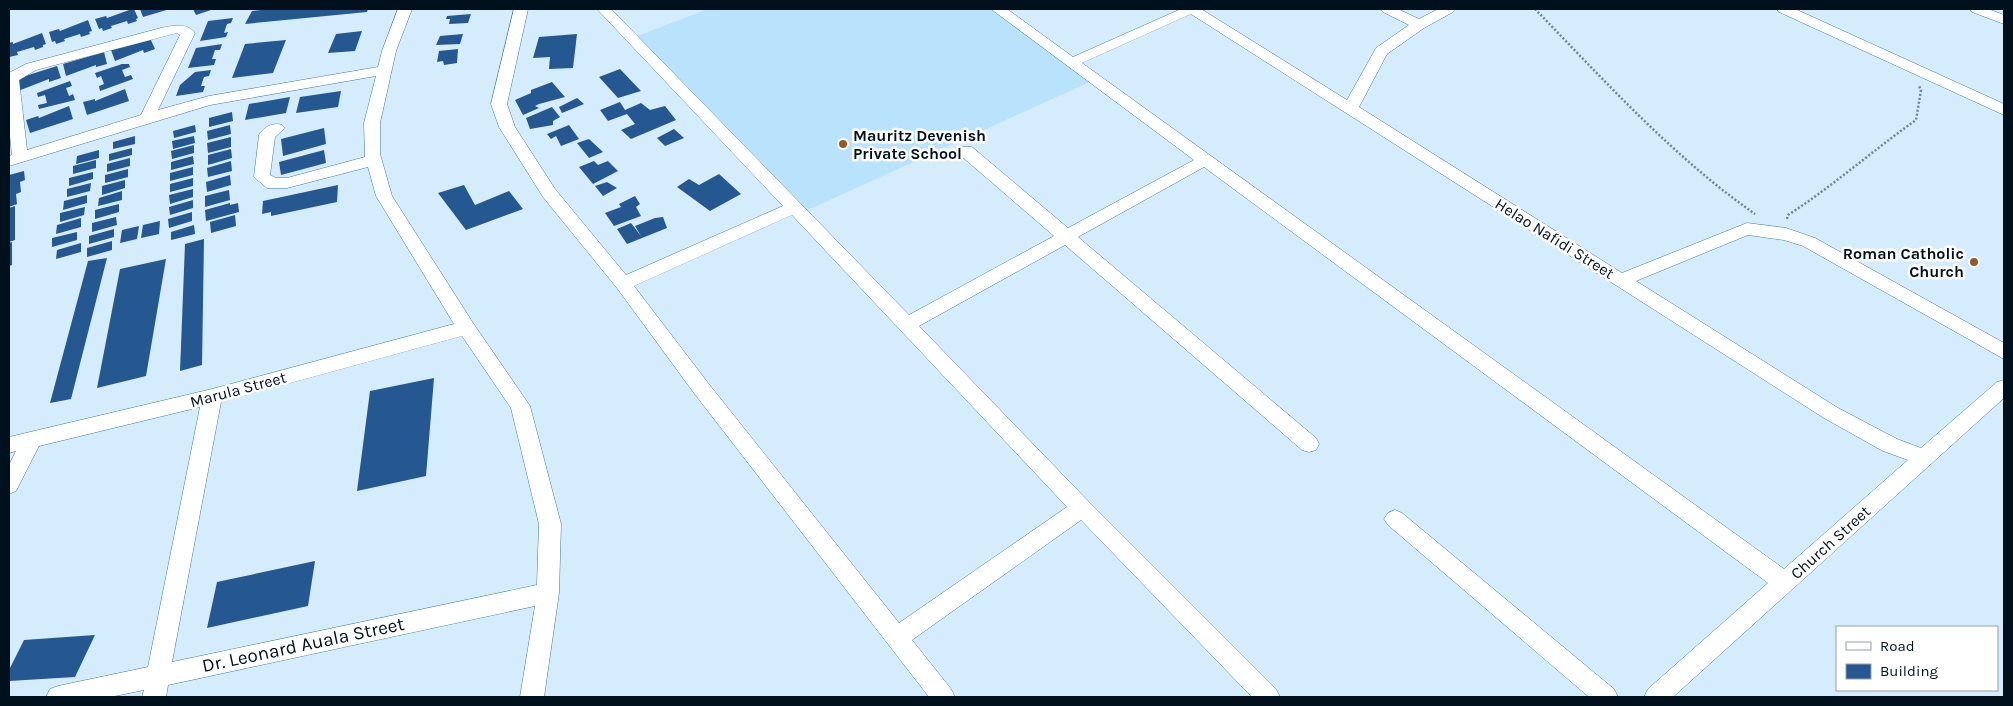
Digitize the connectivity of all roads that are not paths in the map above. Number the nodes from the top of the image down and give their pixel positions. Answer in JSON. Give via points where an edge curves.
{"nodes":[{"id":1,"x":405,"y":9,"type":"edge"},
{"id":2,"x":521,"y":9,"type":"edge"},
{"id":3,"x":604,"y":9,"type":"edge"},
{"id":4,"x":998,"y":9,"type":"edge"},
{"id":5,"x":1192,"y":9,"type":"edge"},
{"id":6,"x":1388,"y":9,"type":"edge"},
{"id":7,"x":1448,"y":9,"type":"edge"},
{"id":8,"x":1784,"y":9,"type":"edge"},
{"id":9,"x":1977,"y":9,"type":"edge"},
{"id":10,"x":2004,"y":20,"type":"edge"},
{"id":11,"x":1419,"y":25,"type":"junction"},
{"id":12,"x":1071,"y":63,"type":"junction"},
{"id":13,"x":384,"y":70,"type":"junction"},
{"id":14,"x":1350,"y":108,"type":"junction"},
{"id":15,"x":2004,"y":110,"type":"edge"},
{"id":16,"x":147,"y":118,"type":"junction"},
{"id":17,"x":277,"y":128,"type":"dead end"},
{"id":18,"x":966,"y":150,"type":"dead end"},
{"id":19,"x":14,"y":159,"type":"edge"},
{"id":20,"x":374,"y":160,"type":"junction"},
{"id":21,"x":1204,"y":160,"type":"junction"},
{"id":22,"x":793,"y":208,"type":"junction"},
{"id":23,"x":1067,"y":236,"type":"junction"},
{"id":24,"x":1622,"y":280,"type":"junction"},
{"id":25,"x":623,"y":284,"type":"junction"},
{"id":26,"x":906,"y":324,"type":"junction"},
{"id":27,"x":466,"y":328,"type":"junction"},
{"id":28,"x":2004,"y":352,"type":"edge"},
{"id":29,"x":2004,"y":387,"type":"edge"},
{"id":30,"x":212,"y":397,"type":"junction"},
{"id":31,"x":32,"y":440,"type":"junction"},
{"id":32,"x":1310,"y":444,"type":"dead end"},
{"id":33,"x":9,"y":445,"type":"edge"},
{"id":34,"x":1924,"y":458,"type":"junction"},
{"id":35,"x":9,"y":485,"type":"edge"},
{"id":36,"x":1082,"y":508,"type":"junction"},
{"id":37,"x":1395,"y":519,"type":"dead end"},
{"id":38,"x":1784,"y":582,"type":"junction"},
{"id":39,"x":548,"y":592,"type":"junction"},
{"id":40,"x":897,"y":638,"type":"junction"},
{"id":41,"x":158,"y":675,"type":"junction"},
{"id":42,"x":58,"y":697,"type":"edge"},
{"id":43,"x":154,"y":697,"type":"edge"},
{"id":44,"x":532,"y":697,"type":"edge"},
{"id":45,"x":944,"y":697,"type":"edge"},
{"id":46,"x":1268,"y":697,"type":"edge"},
{"id":47,"x":1606,"y":697,"type":"edge"},
{"id":48,"x":1656,"y":697,"type":"edge"}],
"edges":[{"from":1,"to":13,"type":"street"},
{"from":2,"to":25,"type":"street","via":[[499,104],[507,127],[549,193]]},
{"from":3,"to":22,"type":"street"},
{"from":4,"to":12,"type":"street"},
{"from":5,"to":12,"type":"street"},
{"from":5,"to":14,"type":"street","name":"Helao Nafidi Street"},
{"from":6,"to":11,"type":"street"},
{"from":7,"to":11,"type":"street"},
{"from":8,"to":15,"type":"street"},
{"from":9,"to":10,"type":"street"},
{"from":11,"to":14,"type":"street","via":[[1381,51]]},
{"from":12,"to":21,"type":"street"},
{"from":13,"to":16,"type":"street","via":[[226,98]]},
{"from":13,"to":20,"type":"street","via":[[372,123]]},
{"from":14,"to":24,"type":"street","name":"Helao Nafidi Street"},
{"from":16,"to":19,"type":"street"},
{"from":16,"to":19,"type":"street","via":[[188,33],[178,29],[161,32],[31,68],[11,78]]},
{"from":17,"to":20,"type":"street","via":[[267,135],[262,176],[273,184]]},
{"from":18,"to":23,"type":"street"},
{"from":20,"to":27,"type":"street","via":[[384,196]]},
{"from":21,"to":23,"type":"street"},
{"from":21,"to":38,"type":"street"},
{"from":22,"to":25,"type":"street"},
{"from":22,"to":26,"type":"street"},
{"from":23,"to":26,"type":"street"},
{"from":23,"to":32,"type":"street"},
{"from":24,"to":28,"type":"street","via":[[1748,229],[1786,234],[1810,242]]},
{"from":24,"to":34,"type":"street","name":"Helao Nafidi Street","via":[[1847,422],[1890,445]]},
{"from":25,"to":40,"type":"street","via":[[700,388]]},
{"from":26,"to":36,"type":"street"},
{"from":27,"to":30,"type":"street","name":"Marula Street"},
{"from":27,"to":39,"type":"street","via":[[520,406],[550,524]]},
{"from":29,"to":34,"type":"street","name":"Church Street"},
{"from":30,"to":31,"type":"street","name":"Marula Street"},
{"from":30,"to":41,"type":"street"},
{"from":31,"to":33,"type":"street","name":"Marula Street"},
{"from":31,"to":35,"type":"street"},
{"from":34,"to":38,"type":"street","name":"Church Street"},
{"from":36,"to":40,"type":"street"},
{"from":36,"to":46,"type":"street"},
{"from":37,"to":47,"type":"street"},
{"from":38,"to":48,"type":"street","name":"Church Street"},
{"from":39,"to":41,"type":"street","name":"Dr. Leonard Auala Street"},
{"from":39,"to":44,"type":"street"},
{"from":40,"to":45,"type":"street"},
{"from":41,"to":42,"type":"street","name":"Dr. Leonard Auala Street"},
{"from":41,"to":43,"type":"street"}]}
